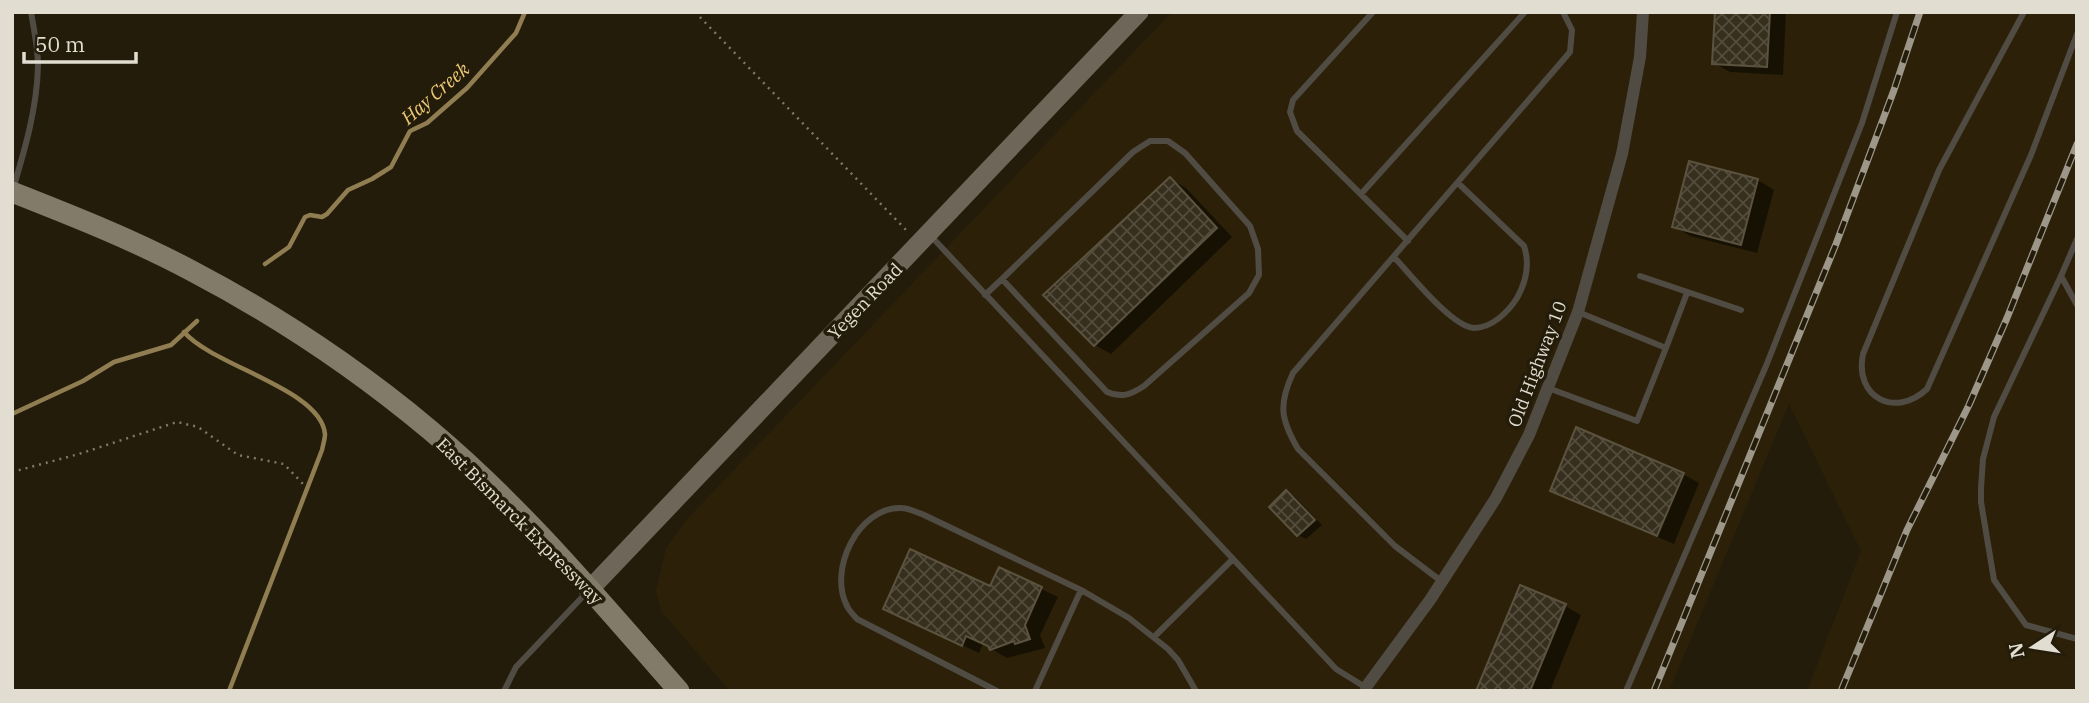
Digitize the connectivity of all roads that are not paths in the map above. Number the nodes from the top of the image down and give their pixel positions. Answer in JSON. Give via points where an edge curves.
{"nodes":[{"id":1,"x":31,"y":12,"type":"edge"},
{"id":2,"x":1139,"y":12,"type":"edge"},
{"id":3,"x":1373,"y":12,"type":"edge"},
{"id":4,"x":1525,"y":12,"type":"edge"},
{"id":5,"x":1563,"y":12,"type":"edge"},
{"id":6,"x":1643,"y":12,"type":"edge"},
{"id":7,"x":1897,"y":12,"type":"edge"},
{"id":8,"x":2024,"y":12,"type":"edge"},
{"id":9,"x":2077,"y":34,"type":"edge"},
{"id":10,"x":1458,"y":183,"type":"junction"},
{"id":11,"x":12,"y":191,"type":"edge"},
{"id":12,"x":1361,"y":194,"type":"junction"},
{"id":13,"x":924,"y":239,"type":"junction"},
{"id":14,"x":2077,"y":239,"type":"edge"},
{"id":15,"x":1408,"y":241,"type":"junction"},
{"id":16,"x":1394,"y":257,"type":"junction"},
{"id":17,"x":1640,"y":276,"type":"dead end"},
{"id":18,"x":2061,"y":276,"type":"junction"},
{"id":19,"x":1002,"y":279,"type":"junction"},
{"id":20,"x":1687,"y":293,"type":"junction"},
{"id":21,"x":985,"y":295,"type":"junction"},
{"id":22,"x":2077,"y":304,"type":"edge"},
{"id":23,"x":1741,"y":310,"type":"dead end"},
{"id":24,"x":1578,"y":312,"type":"junction"},
{"id":25,"x":1666,"y":348,"type":"junction"},
{"id":26,"x":1548,"y":388,"type":"junction"},
{"id":27,"x":1233,"y":559,"type":"junction"},
{"id":28,"x":1441,"y":581,"type":"junction"},
{"id":29,"x":590,"y":589,"type":"junction"},
{"id":30,"x":1081,"y":590,"type":"junction"},
{"id":31,"x":1155,"y":636,"type":"junction"},
{"id":32,"x":2077,"y":639,"type":"edge"},
{"id":33,"x":1365,"y":689,"type":"edge"},
{"id":34,"x":504,"y":691,"type":"edge"},
{"id":35,"x":679,"y":691,"type":"edge"},
{"id":36,"x":997,"y":691,"type":"edge"},
{"id":37,"x":1035,"y":691,"type":"edge"},
{"id":38,"x":1196,"y":691,"type":"edge"},
{"id":39,"x":1626,"y":691,"type":"edge"}],
"edges":[{"from":1,"to":11,"type":"lane","via":[[37,83]]},
{"from":2,"to":13,"type":"street","name":"Yegen Road"},
{"from":3,"to":12,"type":"lane","via":[[1293,100],[1290,112],[1297,131]]},
{"from":4,"to":12,"type":"lane"},
{"from":5,"to":10,"type":"lane","via":[[1572,30],[1570,52]]},
{"from":6,"to":24,"type":"street","name":"Old Highway 10","via":[[1640,57],[1622,154]]},
{"from":7,"to":39,"type":"lane","via":[[1862,123],[1766,366]]},
{"from":8,"to":9,"type":"lane","via":[[1939,170],[1864,354],[1862,377],[1875,396],[1885,401],[1907,402],[1927,389],[2031,155]]},
{"from":10,"to":15,"type":"lane"},
{"from":10,"to":16,"type":"lane","via":[[1524,246],[1527,275],[1510,309],[1492,323],[1474,328],[1457,322]]},
{"from":11,"to":29,"type":"main road","name":"East Bismarck Expressway","via":[[181,265],[322,349],[458,455]]},
{"from":12,"to":15,"type":"lane"},
{"from":13,"to":21,"type":"lane"},
{"from":13,"to":29,"type":"street","name":"Yegen Road"},
{"from":14,"to":18,"type":"lane"},
{"from":15,"to":16,"type":"lane"},
{"from":16,"to":28,"type":"lane","via":[[1293,373],[1282,408],[1287,431],[1298,449],[1395,546]]},
{"from":17,"to":20,"type":"lane"},
{"from":18,"to":22,"type":"lane"},
{"from":18,"to":32,"type":"lane","via":[[1994,417],[1983,459],[1981,502],[1994,580],[2026,625]]},
{"from":19,"to":19,"type":"lane","via":[[1133,152],[1150,141],[1168,141],[1185,153],[1250,226],[1258,249],[1259,275],[1249,293],[1144,386],[1119,396],[1107,392]]},
{"from":19,"to":21,"type":"lane"},
{"from":20,"to":23,"type":"lane"},
{"from":20,"to":25,"type":"lane"},
{"from":21,"to":27,"type":"lane"},
{"from":24,"to":25,"type":"lane"},
{"from":24,"to":26,"type":"street","name":"Old Highway 10"},
{"from":25,"to":26,"type":"lane","via":[[1637,421]]},
{"from":26,"to":28,"type":"street","name":"Old Highway 10","via":[[1496,498]]},
{"from":27,"to":31,"type":"lane"},
{"from":27,"to":33,"type":"lane","via":[[1336,669]]},
{"from":28,"to":33,"type":"street","name":"Old Highway 10"},
{"from":29,"to":34,"type":"lane","via":[[516,667]]},
{"from":29,"to":35,"type":"main road","name":"East Bismarck Expressway"},
{"from":30,"to":31,"type":"lane"},
{"from":30,"to":36,"type":"lane","via":[[903,508],[868,519],[855,533],[843,564],[842,585],[846,606],[857,619]]},
{"from":30,"to":37,"type":"lane"},
{"from":31,"to":38,"type":"lane","via":[[1178,660]]}]}
